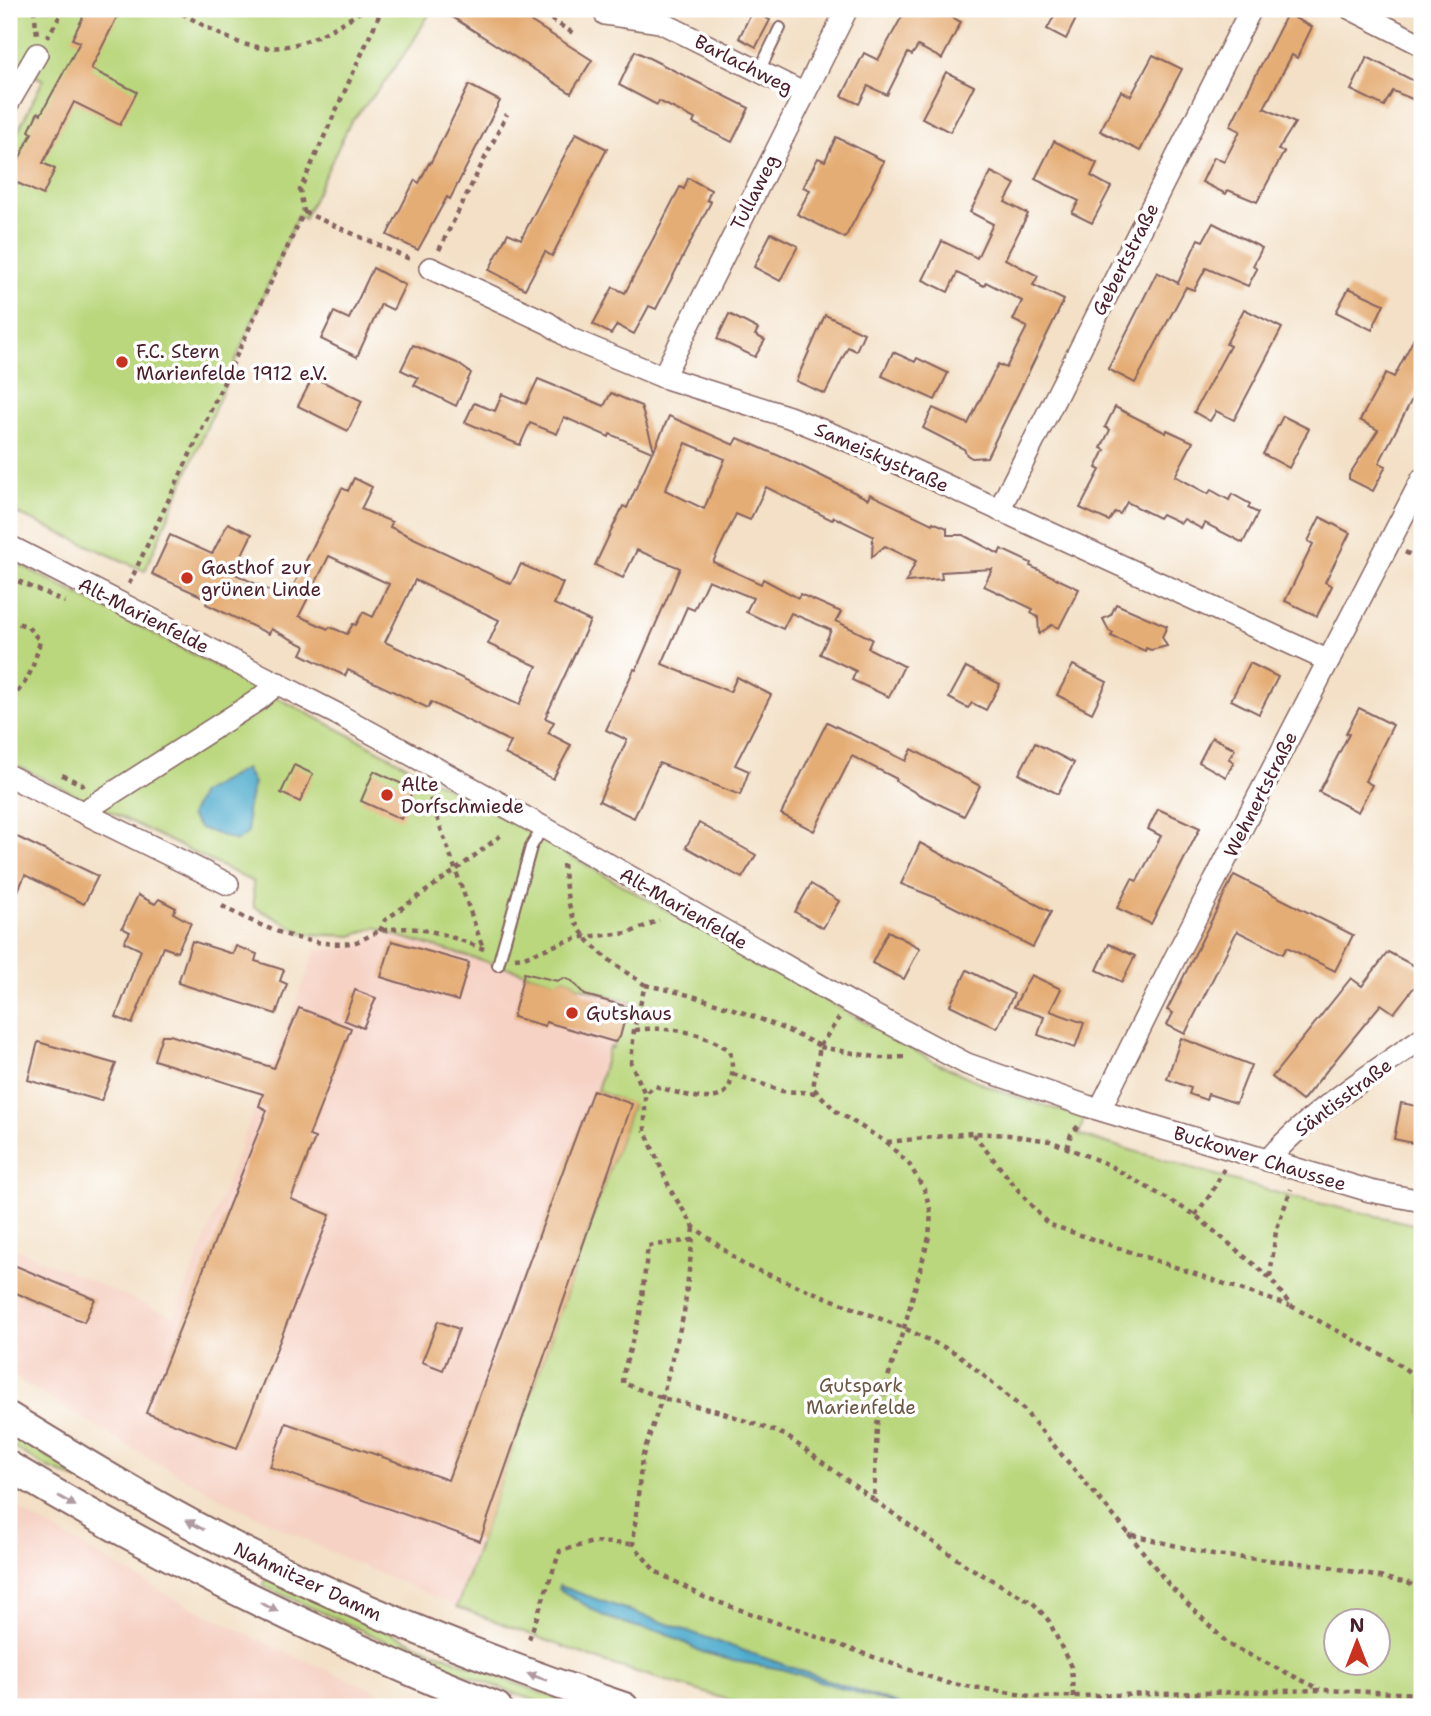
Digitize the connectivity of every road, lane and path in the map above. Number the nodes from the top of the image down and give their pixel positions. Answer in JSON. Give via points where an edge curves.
{"nodes":[{"id":1,"x":64,"y":9,"type":"edge"},
{"id":2,"x":173,"y":9,"type":"edge"},
{"id":3,"x":364,"y":9,"type":"edge"},
{"id":4,"x":382,"y":9,"type":"edge"},
{"id":5,"x":534,"y":9,"type":"edge"},
{"id":6,"x":847,"y":9,"type":"edge"},
{"id":7,"x":1251,"y":9,"type":"edge"},
{"id":8,"x":1351,"y":9,"type":"edge"},
{"id":9,"x":604,"y":15,"type":"dead end"},
{"id":10,"x":780,"y":28,"type":"dead end"},
{"id":11,"x":573,"y":33,"type":"dead end"},
{"id":12,"x":1422,"y":45,"type":"edge"},
{"id":13,"x":37,"y":54,"type":"joint"},
{"id":14,"x":759,"y":71,"type":"junction"},
{"id":15,"x":803,"y":93,"type":"junction"},
{"id":16,"x":9,"y":102,"type":"edge"},
{"id":17,"x":508,"y":114,"type":"dead end"},
{"id":18,"x":304,"y":212,"type":"junction"},
{"id":19,"x":430,"y":268,"type":"junction"},
{"id":20,"x":663,"y":376,"type":"junction"},
{"id":21,"x":1422,"y":479,"type":"edge"},
{"id":22,"x":999,"y":510,"type":"junction"},
{"id":23,"x":9,"y":547,"type":"edge"},
{"id":24,"x":9,"y":577,"type":"edge"},
{"id":25,"x":129,"y":584,"type":"dead end"},
{"id":26,"x":66,"y":602,"type":"dead end"},
{"id":27,"x":9,"y":621,"type":"edge"},
{"id":28,"x":1329,"y":661,"type":"junction"},
{"id":29,"x":278,"y":683,"type":"junction"},
{"id":30,"x":9,"y":699,"type":"edge"},
{"id":31,"x":58,"y":774,"type":"dead end"},
{"id":32,"x":9,"y":776,"type":"edge"},
{"id":33,"x":96,"y":776,"type":"dead end"},
{"id":34,"x":416,"y":783,"type":"dead end"},
{"id":35,"x":84,"y":784,"type":"junction"},
{"id":36,"x":427,"y":789,"type":"junction"},
{"id":37,"x":109,"y":795,"type":"junction"},
{"id":38,"x":438,"y":795,"type":"dead end"},
{"id":39,"x":83,"y":812,"type":"junction"},
{"id":40,"x":493,"y":827,"type":"dead end"},
{"id":41,"x":543,"y":827,"type":"junction"},
{"id":42,"x":563,"y":864,"type":"dead end"},
{"id":43,"x":456,"y":870,"type":"junction"},
{"id":44,"x":228,"y":884,"type":"dead end"},
{"id":45,"x":212,"y":900,"type":"dead end"},
{"id":46,"x":659,"y":920,"type":"dead end"},
{"id":47,"x":380,"y":931,"type":"junction"},
{"id":48,"x":583,"y":936,"type":"junction"},
{"id":49,"x":483,"y":949,"type":"junction"},
{"id":50,"x":499,"y":960,"type":"junction"},
{"id":51,"x":645,"y":985,"type":"junction"},
{"id":52,"x":849,"y":1002,"type":"junction"},
{"id":53,"x":634,"y":1030,"type":"junction"},
{"id":54,"x":1422,"y":1038,"type":"edge"},
{"id":55,"x":820,"y":1047,"type":"junction"},
{"id":56,"x":907,"y":1057,"type":"dead end"},
{"id":57,"x":733,"y":1074,"type":"junction"},
{"id":58,"x":818,"y":1093,"type":"junction"},
{"id":59,"x":645,"y":1094,"type":"junction"},
{"id":60,"x":1100,"y":1110,"type":"junction"},
{"id":61,"x":1079,"y":1125,"type":"dead end"},
{"id":62,"x":972,"y":1133,"type":"junction"},
{"id":63,"x":886,"y":1142,"type":"junction"},
{"id":64,"x":1067,"y":1148,"type":"junction"},
{"id":65,"x":1268,"y":1160,"type":"junction"},
{"id":66,"x":1224,"y":1169,"type":"dead end"},
{"id":67,"x":1291,"y":1189,"type":"dead end"},
{"id":68,"x":1422,"y":1201,"type":"edge"},
{"id":69,"x":1195,"y":1215,"type":"junction"},
{"id":70,"x":694,"y":1227,"type":"junction"},
{"id":71,"x":693,"y":1240,"type":"junction"},
{"id":72,"x":1270,"y":1278,"type":"junction"},
{"id":73,"x":1291,"y":1306,"type":"junction"},
{"id":74,"x":904,"y":1328,"type":"junction"},
{"id":75,"x":1422,"y":1381,"type":"edge"},
{"id":76,"x":662,"y":1398,"type":"junction"},
{"id":77,"x":9,"y":1418,"type":"edge"},
{"id":78,"x":9,"y":1466,"type":"edge"},
{"id":79,"x":874,"y":1500,"type":"junction"},
{"id":80,"x":1129,"y":1534,"type":"junction"},
{"id":81,"x":633,"y":1544,"type":"junction"},
{"id":82,"x":1422,"y":1590,"type":"edge"},
{"id":83,"x":529,"y":1639,"type":"dead end"},
{"id":84,"x":1323,"y":1690,"type":"junction"},
{"id":85,"x":1422,"y":1695,"type":"edge"},
{"id":86,"x":1075,"y":1697,"type":"junction"},
{"id":87,"x":497,"y":1707,"type":"edge"},
{"id":88,"x":624,"y":1707,"type":"edge"},
{"id":89,"x":1074,"y":1707,"type":"edge"}],
"edges":[{"from":1,"to":13,"type":"path"},
{"from":2,"to":3,"type":"path","via":[[245,45],[274,49],[309,41]]},
{"from":4,"to":18,"type":"path","via":[[300,190]]},
{"from":5,"to":11,"type":"path"},
{"from":6,"to":15,"type":"street","name":"Tullaweg"},
{"from":7,"to":22,"type":"street","name":"Gebertstraße"},
{"from":8,"to":12,"type":"street"},
{"from":9,"to":14,"type":"street","name":"Barlachweg","via":[[660,22]]},
{"from":10,"to":14,"type":"lane"},
{"from":13,"to":16,"type":"street"},
{"from":14,"to":15,"type":"street","name":"Barlachweg"},
{"from":15,"to":20,"type":"street","name":"Tullaweg"},
{"from":17,"to":19,"type":"path"},
{"from":18,"to":19,"type":"path"},
{"from":18,"to":25,"type":"path"},
{"from":19,"to":20,"type":"street","name":"Sameiskystraße","via":[[548,323],[571,339]]},
{"from":20,"to":22,"type":"street","name":"Sameiskystraße","via":[[825,431]]},
{"from":21,"to":28,"type":"street","name":"Wehnertstraße"},
{"from":22,"to":28,"type":"street","name":"Sameiskystraße"},
{"from":23,"to":29,"type":"street","name":"Alt-Marienfelde"},
{"from":24,"to":26,"type":"path"},
{"from":27,"to":30,"type":"path","via":[[27,626],[40,641],[33,669],[21,690]]},
{"from":28,"to":60,"type":"street","name":"Wehnertstraße"},
{"from":29,"to":37,"type":"street"},
{"from":29,"to":41,"type":"street","name":"Alt-Marienfelde"},
{"from":31,"to":35,"type":"path"},
{"from":32,"to":39,"type":"street"},
{"from":33,"to":35,"type":"path"},
{"from":34,"to":36,"type":"path"},
{"from":35,"to":37,"type":"path"},
{"from":36,"to":38,"type":"path"},
{"from":36,"to":43,"type":"path"},
{"from":37,"to":39,"type":"street"},
{"from":39,"to":44,"type":"street"},
{"from":40,"to":43,"type":"path","via":[[504,833]]},
{"from":41,"to":50,"type":"lane","via":[[531,847]]},
{"from":41,"to":52,"type":"street","name":"Alt-Marienfelde"},
{"from":42,"to":48,"type":"path","via":[[570,908]]},
{"from":43,"to":47,"type":"path","via":[[384,920]]},
{"from":43,"to":49,"type":"path"},
{"from":45,"to":47,"type":"path","via":[[303,940],[352,943]]},
{"from":46,"to":48,"type":"path","via":[[629,933]]},
{"from":47,"to":49,"type":"path","via":[[421,928]]},
{"from":48,"to":50,"type":"path","via":[[524,957]]},
{"from":48,"to":51,"type":"path"},
{"from":49,"to":50,"type":"path"},
{"from":51,"to":53,"type":"path"},
{"from":51,"to":55,"type":"path","via":[[738,1009]]},
{"from":52,"to":55,"type":"path"},
{"from":52,"to":60,"type":"street","name":"Alt-Marienfelde","via":[[967,1065]]},
{"from":53,"to":57,"type":"path","via":[[657,1027],[714,1040],[730,1051]]},
{"from":53,"to":59,"type":"path","via":[[631,1063]]},
{"from":54,"to":65,"type":"street","name":"Säntisstraße","via":[[1318,1114]]},
{"from":55,"to":56,"type":"path","via":[[881,1058]]},
{"from":55,"to":58,"type":"path","via":[[813,1088]]},
{"from":57,"to":58,"type":"path","via":[[782,1091]]},
{"from":57,"to":59,"type":"path","via":[[723,1094],[710,1100],[655,1086]]},
{"from":58,"to":63,"type":"path","via":[[836,1111]]},
{"from":59,"to":70,"type":"path","via":[[645,1131],[671,1191]]},
{"from":60,"to":65,"type":"street","name":"Buckower Chaussee"},
{"from":61,"to":64,"type":"path"},
{"from":62,"to":63,"type":"path"},
{"from":62,"to":64,"type":"path","via":[[1050,1141]]},
{"from":62,"to":73,"type":"path","via":[[1048,1224]]},
{"from":63,"to":74,"type":"path","via":[[909,1164],[925,1191],[931,1213],[929,1237]]},
{"from":64,"to":69,"type":"path","via":[[1107,1164]]},
{"from":65,"to":68,"type":"street","name":"Buckower Chaussee","via":[[1370,1191]]},
{"from":66,"to":69,"type":"path"},
{"from":67,"to":72,"type":"path","via":[[1276,1231]]},
{"from":69,"to":72,"type":"path"},
{"from":70,"to":71,"type":"path"},
{"from":70,"to":74,"type":"path","via":[[744,1265]]},
{"from":71,"to":76,"type":"path","via":[[684,1313]]},
{"from":71,"to":76,"type":"path","via":[[648,1246],[644,1264],[644,1292],[623,1383]]},
{"from":72,"to":73,"type":"path"},
{"from":73,"to":75,"type":"path"},
{"from":74,"to":79,"type":"path","via":[[877,1425]]},
{"from":74,"to":80,"type":"path","via":[[958,1354],[1023,1409]]},
{"from":76,"to":79,"type":"path","via":[[721,1412],[785,1435]]},
{"from":76,"to":81,"type":"path","via":[[642,1458]]},
{"from":88,"to":77,"type":"main road","name":"Nahmitzer Damm","one_way":true,"via":[[414,1630],[302,1579],[220,1539]]},
{"from":78,"to":87,"type":"main road","name":"Nahmitzer Damm","one_way":true,"via":[[201,1574],[391,1665]]},
{"from":79,"to":86,"type":"path","via":[[967,1566],[1033,1603],[1049,1621],[1071,1667]]},
{"from":80,"to":82,"type":"path","via":[[1213,1555],[1321,1564]]},
{"from":80,"to":84,"type":"path","via":[[1169,1585],[1229,1645]]},
{"from":81,"to":83,"type":"path","via":[[593,1542],[560,1552]]},
{"from":81,"to":86,"type":"path","via":[[655,1571],[704,1597],[947,1683],[1037,1697]]},
{"from":84,"to":85,"type":"path"},
{"from":84,"to":86,"type":"path"},
{"from":86,"to":89,"type":"path"}]}
